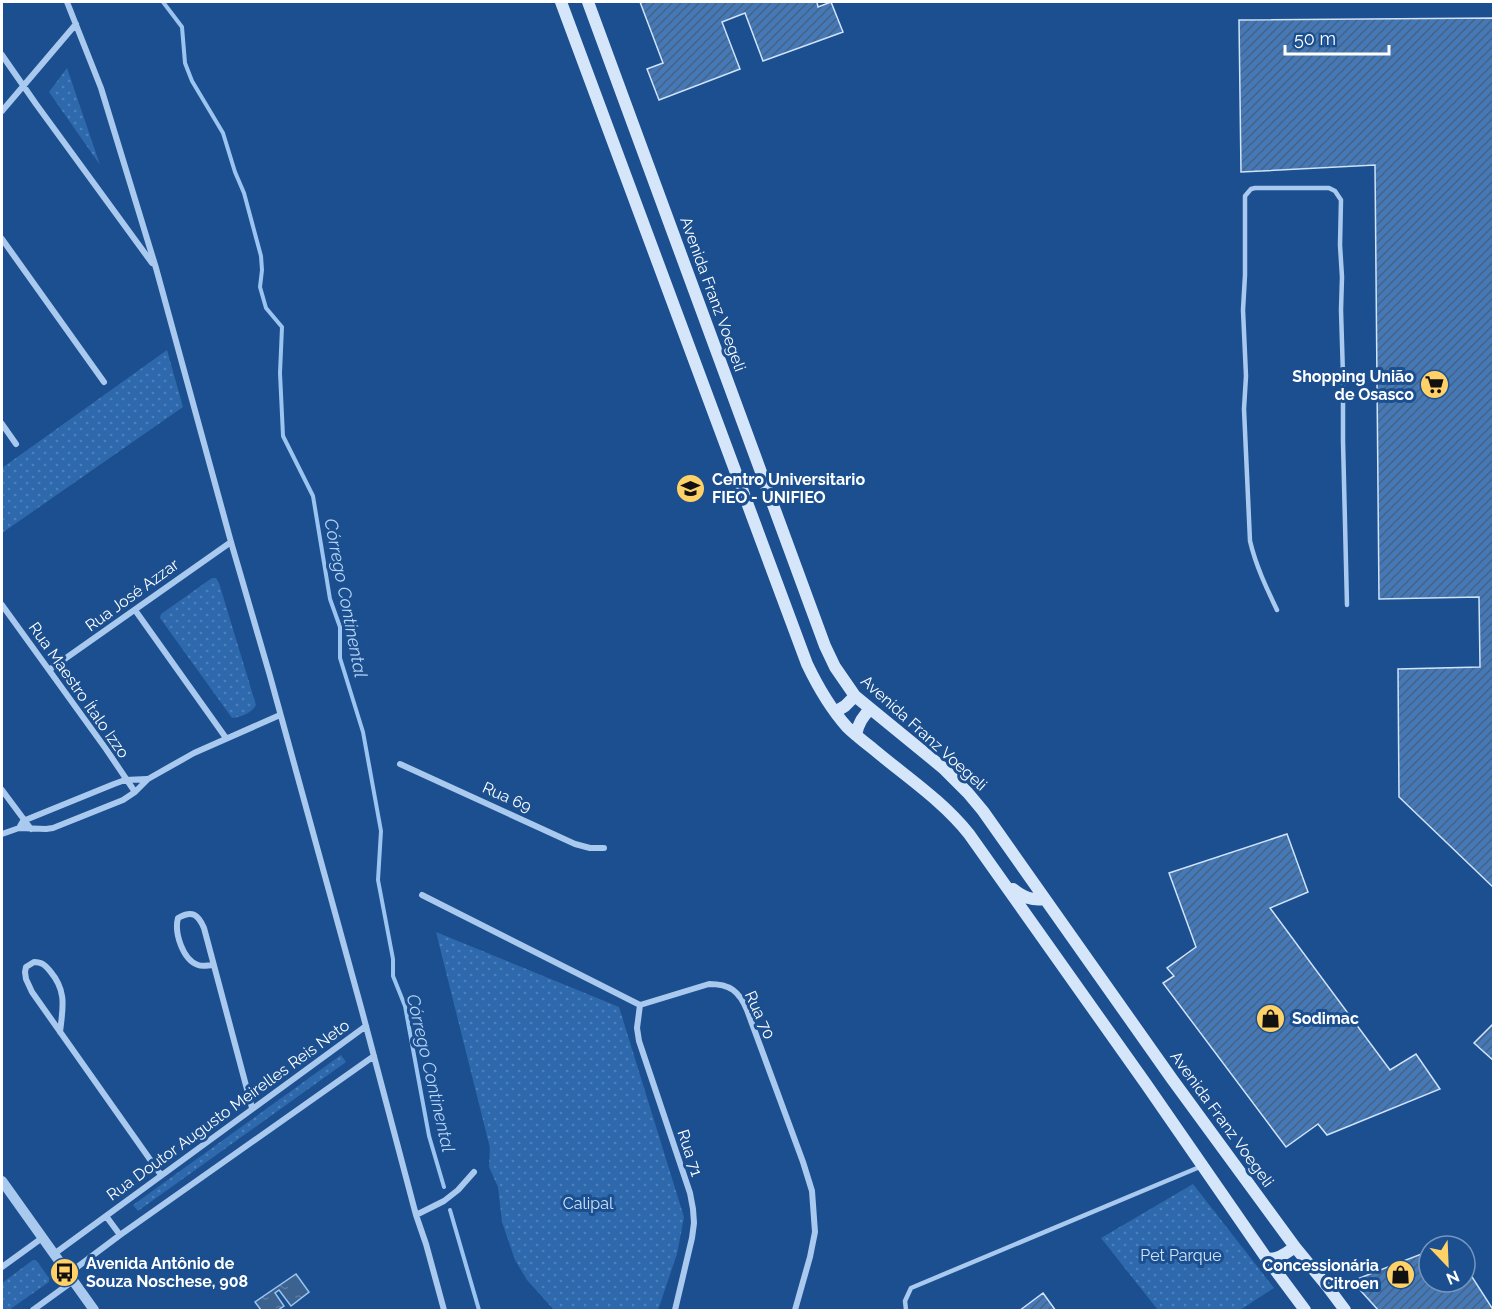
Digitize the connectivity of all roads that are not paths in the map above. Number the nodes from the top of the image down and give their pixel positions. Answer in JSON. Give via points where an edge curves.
{"nodes":[{"id":1,"x":67,"y":2,"type":"edge"},
{"id":2,"x":561,"y":2,"type":"edge"},
{"id":3,"x":588,"y":2,"type":"edge"},
{"id":4,"x":76,"y":24,"type":"junction"},
{"id":5,"x":2,"y":55,"type":"edge"},
{"id":6,"x":24,"y":86,"type":"junction"},
{"id":7,"x":2,"y":111,"type":"edge"},
{"id":8,"x":2,"y":239,"type":"edge"},
{"id":9,"x":156,"y":268,"type":"junction"},
{"id":10,"x":104,"y":382,"type":"dead end"},
{"id":11,"x":2,"y":424,"type":"edge"},
{"id":12,"x":16,"y":444,"type":"dead end"},
{"id":13,"x":231,"y":542,"type":"junction"},
{"id":14,"x":2,"y":604,"type":"edge"},
{"id":15,"x":1347,"y":605,"type":"dead end"},
{"id":16,"x":135,"y":609,"type":"junction"},
{"id":17,"x":1277,"y":610,"type":"dead end"},
{"id":18,"x":49,"y":670,"type":"junction"},
{"id":19,"x":855,"y":696,"type":"junction"},
{"id":20,"x":871,"y":709,"type":"junction"},
{"id":21,"x":834,"y":712,"type":"junction"},
{"id":22,"x":280,"y":715,"type":"junction"},
{"id":23,"x":856,"y":735,"type":"junction"},
{"id":24,"x":226,"y":738,"type":"junction"},
{"id":25,"x":400,"y":764,"type":"dead end"},
{"id":26,"x":148,"y":779,"type":"junction"},
{"id":27,"x":125,"y":780,"type":"junction"},
{"id":28,"x":2,"y":790,"type":"edge"},
{"id":29,"x":135,"y":792,"type":"junction"},
{"id":30,"x":23,"y":821,"type":"junction"},
{"id":31,"x":19,"y":828,"type":"junction"},
{"id":32,"x":31,"y":829,"type":"junction"},
{"id":33,"x":2,"y":834,"type":"edge"},
{"id":34,"x":604,"y":848,"type":"dead end"},
{"id":35,"x":994,"y":868,"type":"junction"},
{"id":36,"x":423,"y":895,"type":"dead end"},
{"id":37,"x":1045,"y":899,"type":"junction"},
{"id":38,"x":213,"y":965,"type":"junction"},
{"id":39,"x":640,"y":1005,"type":"junction"},
{"id":40,"x":366,"y":1026,"type":"junction"},
{"id":41,"x":60,"y":1032,"type":"junction"},
{"id":42,"x":374,"y":1056,"type":"junction"},
{"id":43,"x":252,"y":1108,"type":"junction"},
{"id":44,"x":1202,"y":1166,"type":"junction"},
{"id":45,"x":474,"y":1172,"type":"dead end"},
{"id":46,"x":161,"y":1174,"type":"junction"},
{"id":47,"x":2,"y":1181,"type":"edge"},
{"id":48,"x":416,"y":1215,"type":"junction"},
{"id":49,"x":106,"y":1216,"type":"junction"},
{"id":50,"x":120,"y":1235,"type":"junction"},
{"id":51,"x":42,"y":1238,"type":"junction"},
{"id":52,"x":1294,"y":1247,"type":"junction"},
{"id":53,"x":54,"y":1254,"type":"junction"},
{"id":54,"x":1267,"y":1259,"type":"junction"},
{"id":55,"x":2,"y":1267,"type":"edge"},
{"id":56,"x":70,"y":1278,"type":"junction"},
{"id":57,"x":33,"y":1311,"type":"edge"},
{"id":58,"x":94,"y":1311,"type":"edge"},
{"id":59,"x":444,"y":1311,"type":"edge"},
{"id":60,"x":675,"y":1311,"type":"edge"},
{"id":61,"x":795,"y":1311,"type":"edge"},
{"id":62,"x":906,"y":1311,"type":"edge"},
{"id":63,"x":1305,"y":1311,"type":"edge"},
{"id":64,"x":1345,"y":1311,"type":"edge"}],
"edges":[{"from":1,"to":4,"type":"street"},
{"from":2,"to":21,"type":"main road","via":[[807,664]]},
{"from":3,"to":19,"type":"main road","name":"Avenida Franz Voegeli","via":[[825,646]]},
{"from":4,"to":6,"type":"street"},
{"from":4,"to":9,"type":"street","via":[[101,88]]},
{"from":5,"to":6,"type":"street"},
{"from":6,"to":7,"type":"street"},
{"from":6,"to":9,"type":"street"},
{"from":8,"to":10,"type":"street"},
{"from":9,"to":13,"type":"street"},
{"from":11,"to":12,"type":"street"},
{"from":13,"to":16,"type":"street","name":"Rua José Azzar"},
{"from":13,"to":22,"type":"street"},
{"from":14,"to":18,"type":"street","name":"Rua Maestro Ítalo Izzo"},
{"from":15,"to":17,"type":"lane","via":[[1341,200],[1329,188],[1255,188],[1245,196],[1243,310],[1250,541]]},
{"from":16,"to":18,"type":"street","name":"Rua José Azzar"},
{"from":16,"to":24,"type":"street"},
{"from":18,"to":27,"type":"street","name":"Rua Maestro Ítalo Izzo"},
{"from":19,"to":20,"type":"main road","name":"Avenida Franz Voegeli"},
{"from":19,"to":21,"type":"main road"},
{"from":20,"to":23,"type":"main road","via":[[860,721]]},
{"from":20,"to":37,"type":"main road","name":"Avenida Franz Voegeli","via":[[968,793]]},
{"from":21,"to":23,"type":"main road"},
{"from":22,"to":24,"type":"street"},
{"from":22,"to":40,"type":"street"},
{"from":23,"to":35,"type":"main road","via":[[958,819]]},
{"from":24,"to":26,"type":"street"},
{"from":25,"to":34,"type":"street","name":"Rua 69","via":[[575,844]]},
{"from":26,"to":27,"type":"street"},
{"from":26,"to":29,"type":"street"},
{"from":27,"to":29,"type":"street","name":"Rua Maestro Ítalo Izzo"},
{"from":27,"to":30,"type":"street"},
{"from":28,"to":30,"type":"street"},
{"from":29,"to":32,"type":"street","via":[[53,828]]},
{"from":30,"to":31,"type":"street"},
{"from":30,"to":32,"type":"street"},
{"from":31,"to":32,"type":"street"},
{"from":31,"to":33,"type":"street"},
{"from":35,"to":37,"type":"main road","via":[[1020,895]]},
{"from":35,"to":44,"type":"main road"},
{"from":36,"to":39,"type":"street"},
{"from":37,"to":52,"type":"main road","name":"Avenida Franz Voegeli"},
{"from":38,"to":38,"type":"street","via":[[201,920],[192,914],[178,918],[177,931],[188,958],[198,965]]},
{"from":38,"to":43,"type":"street"},
{"from":39,"to":60,"type":"street","name":"Rua 71","via":[[639,1041],[693,1209],[692,1238]]},
{"from":39,"to":61,"type":"street","name":"Rua 70","via":[[709,984],[729,987],[741,998],[812,1191],[815,1232]]},
{"from":40,"to":42,"type":"street"},
{"from":40,"to":43,"type":"street","name":"Rua Doutor Augusto Meirelles Reis Neto"},
{"from":41,"to":41,"type":"street","via":[[26,979],[26,967],[33,962],[44,964],[61,988]]},
{"from":41,"to":46,"type":"street"},
{"from":42,"to":48,"type":"street"},
{"from":42,"to":50,"type":"street"},
{"from":43,"to":46,"type":"street","name":"Rua Doutor Augusto Meirelles Reis Neto"},
{"from":44,"to":54,"type":"main road"},
{"from":44,"to":62,"type":"lane","via":[[911,1288],[905,1301]]},
{"from":45,"to":48,"type":"street","via":[[444,1201]]},
{"from":46,"to":49,"type":"street","name":"Rua Doutor Augusto Meirelles Reis Neto"},
{"from":47,"to":51,"type":"street"},
{"from":48,"to":59,"type":"street"},
{"from":49,"to":50,"type":"street","name":"Rua Doutor Augusto Meirelles Reis Neto"},
{"from":49,"to":53,"type":"street","name":"Rua Doutor Augusto Meirelles Reis Neto"},
{"from":50,"to":56,"type":"street"},
{"from":51,"to":53,"type":"street"},
{"from":51,"to":55,"type":"street"},
{"from":52,"to":54,"type":"main road","via":[[1281,1257]]},
{"from":52,"to":64,"type":"main road","name":"Avenida Franz Voegeli"},
{"from":53,"to":56,"type":"street"},
{"from":54,"to":63,"type":"main road"},
{"from":56,"to":57,"type":"street"},
{"from":56,"to":58,"type":"street"}]}
